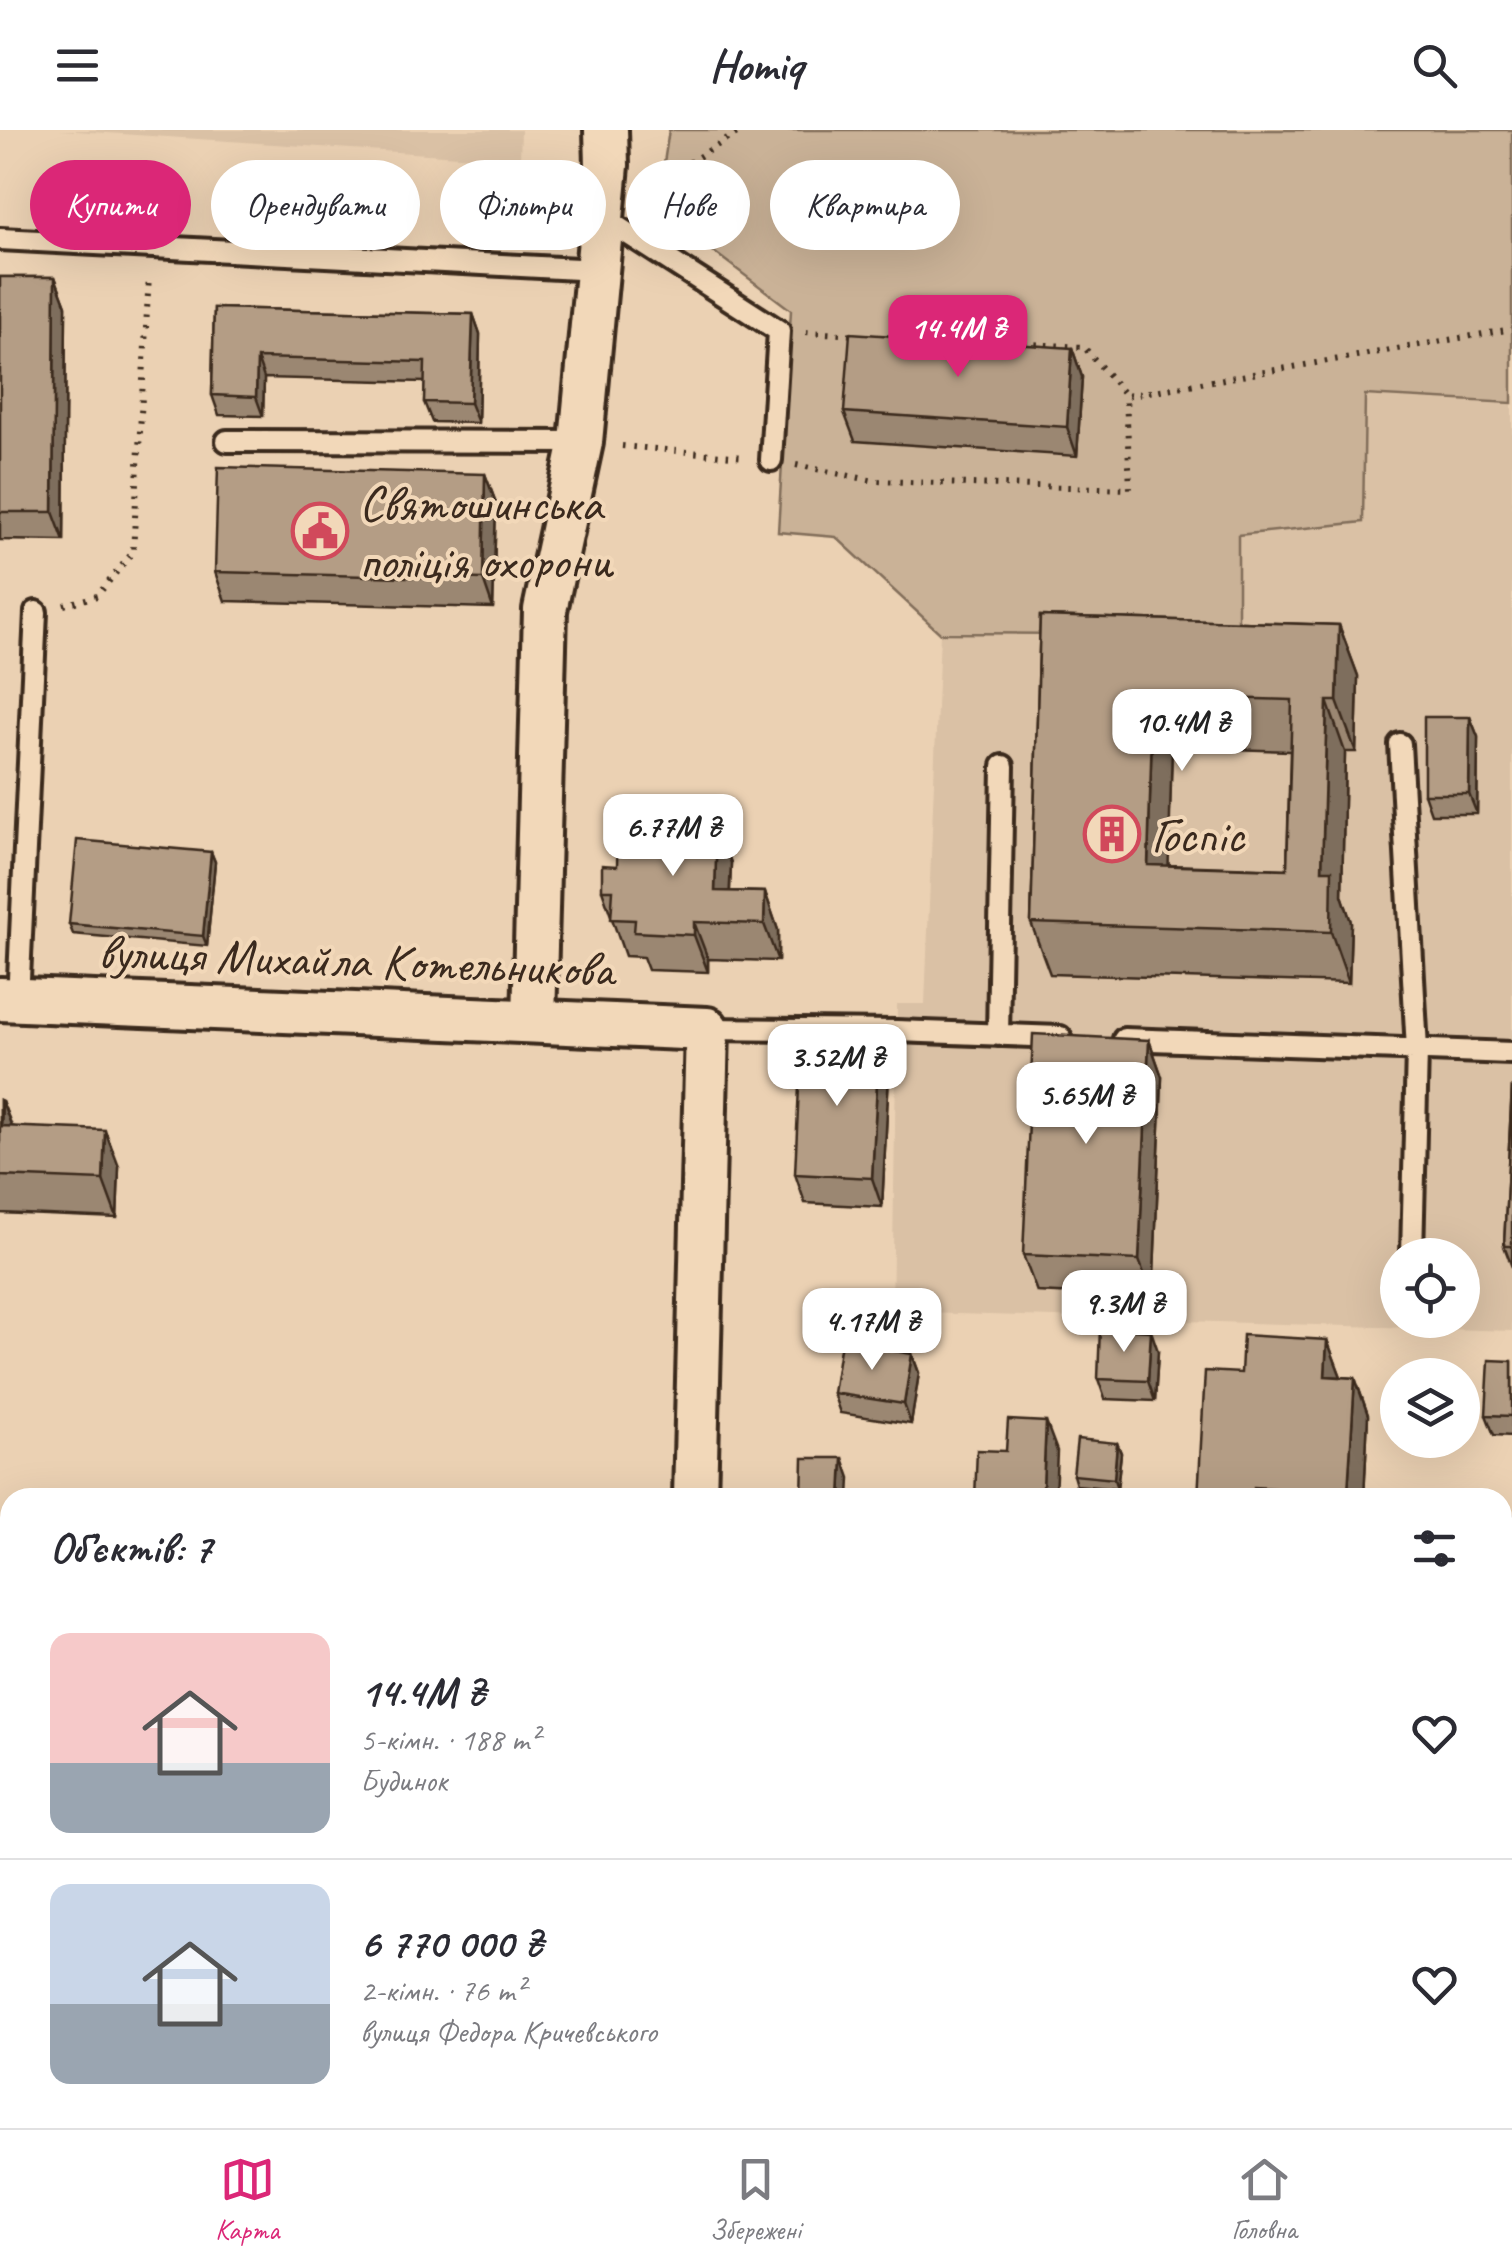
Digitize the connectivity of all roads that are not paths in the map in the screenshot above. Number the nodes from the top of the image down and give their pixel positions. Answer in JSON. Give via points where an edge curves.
{"nodes":[{"id":1,"x":609,"y":142,"type":"edge"},
{"id":2,"x":606,"y":175,"type":"edge"},
{"id":3,"x":606,"y":221,"type":"edge"},
{"id":4,"x":0,"y":240,"type":"edge"},
{"id":5,"x":598,"y":250,"type":"edge"},
{"id":6,"x":596,"y":270,"type":"junction"},
{"id":7,"x":228,"y":441,"type":"dead end"},
{"id":8,"x":581,"y":442,"type":"junction"},
{"id":9,"x":771,"y":460,"type":"road end"},
{"id":10,"x":36,"y":612,"type":"road end"},
{"id":11,"x":1400,"y":744,"type":"dead end"},
{"id":12,"x":1003,"y":766,"type":"dead end"},
{"id":13,"x":9,"y":999,"type":"edge"},
{"id":14,"x":534,"y":1020,"type":"junction"},
{"id":15,"x":707,"y":1029,"type":"junction"},
{"id":16,"x":998,"y":1035,"type":"junction"},
{"id":17,"x":1417,"y":1050,"type":"junction"},
{"id":18,"x":1512,"y":1053,"type":"edge"},
{"id":19,"x":1412,"y":1238,"type":"edge"},
{"id":20,"x":694,"y":1488,"type":"edge"}],
"edges":[{"from":1,"to":2,"type":"street"},
{"from":3,"to":9,"type":"lane","via":[[779,331]]},
{"from":4,"to":6,"type":"lane"},
{"from":5,"to":6,"type":"street"},
{"from":6,"to":8,"type":"street"},
{"from":7,"to":8,"type":"lane"},
{"from":8,"to":14,"type":"street","via":[[546,610]]},
{"from":10,"to":13,"type":"lane"},
{"from":11,"to":17,"type":"lane"},
{"from":12,"to":16,"type":"lane"},
{"from":13,"to":14,"type":"street","name":"вулиця Михайла Котельникова"},
{"from":14,"to":15,"type":"street","name":"вулиця Михайла Котельникова"},
{"from":15,"to":16,"type":"lane"},
{"from":15,"to":20,"type":"street"},
{"from":16,"to":17,"type":"lane"},
{"from":17,"to":18,"type":"lane"},
{"from":17,"to":19,"type":"lane"}]}
